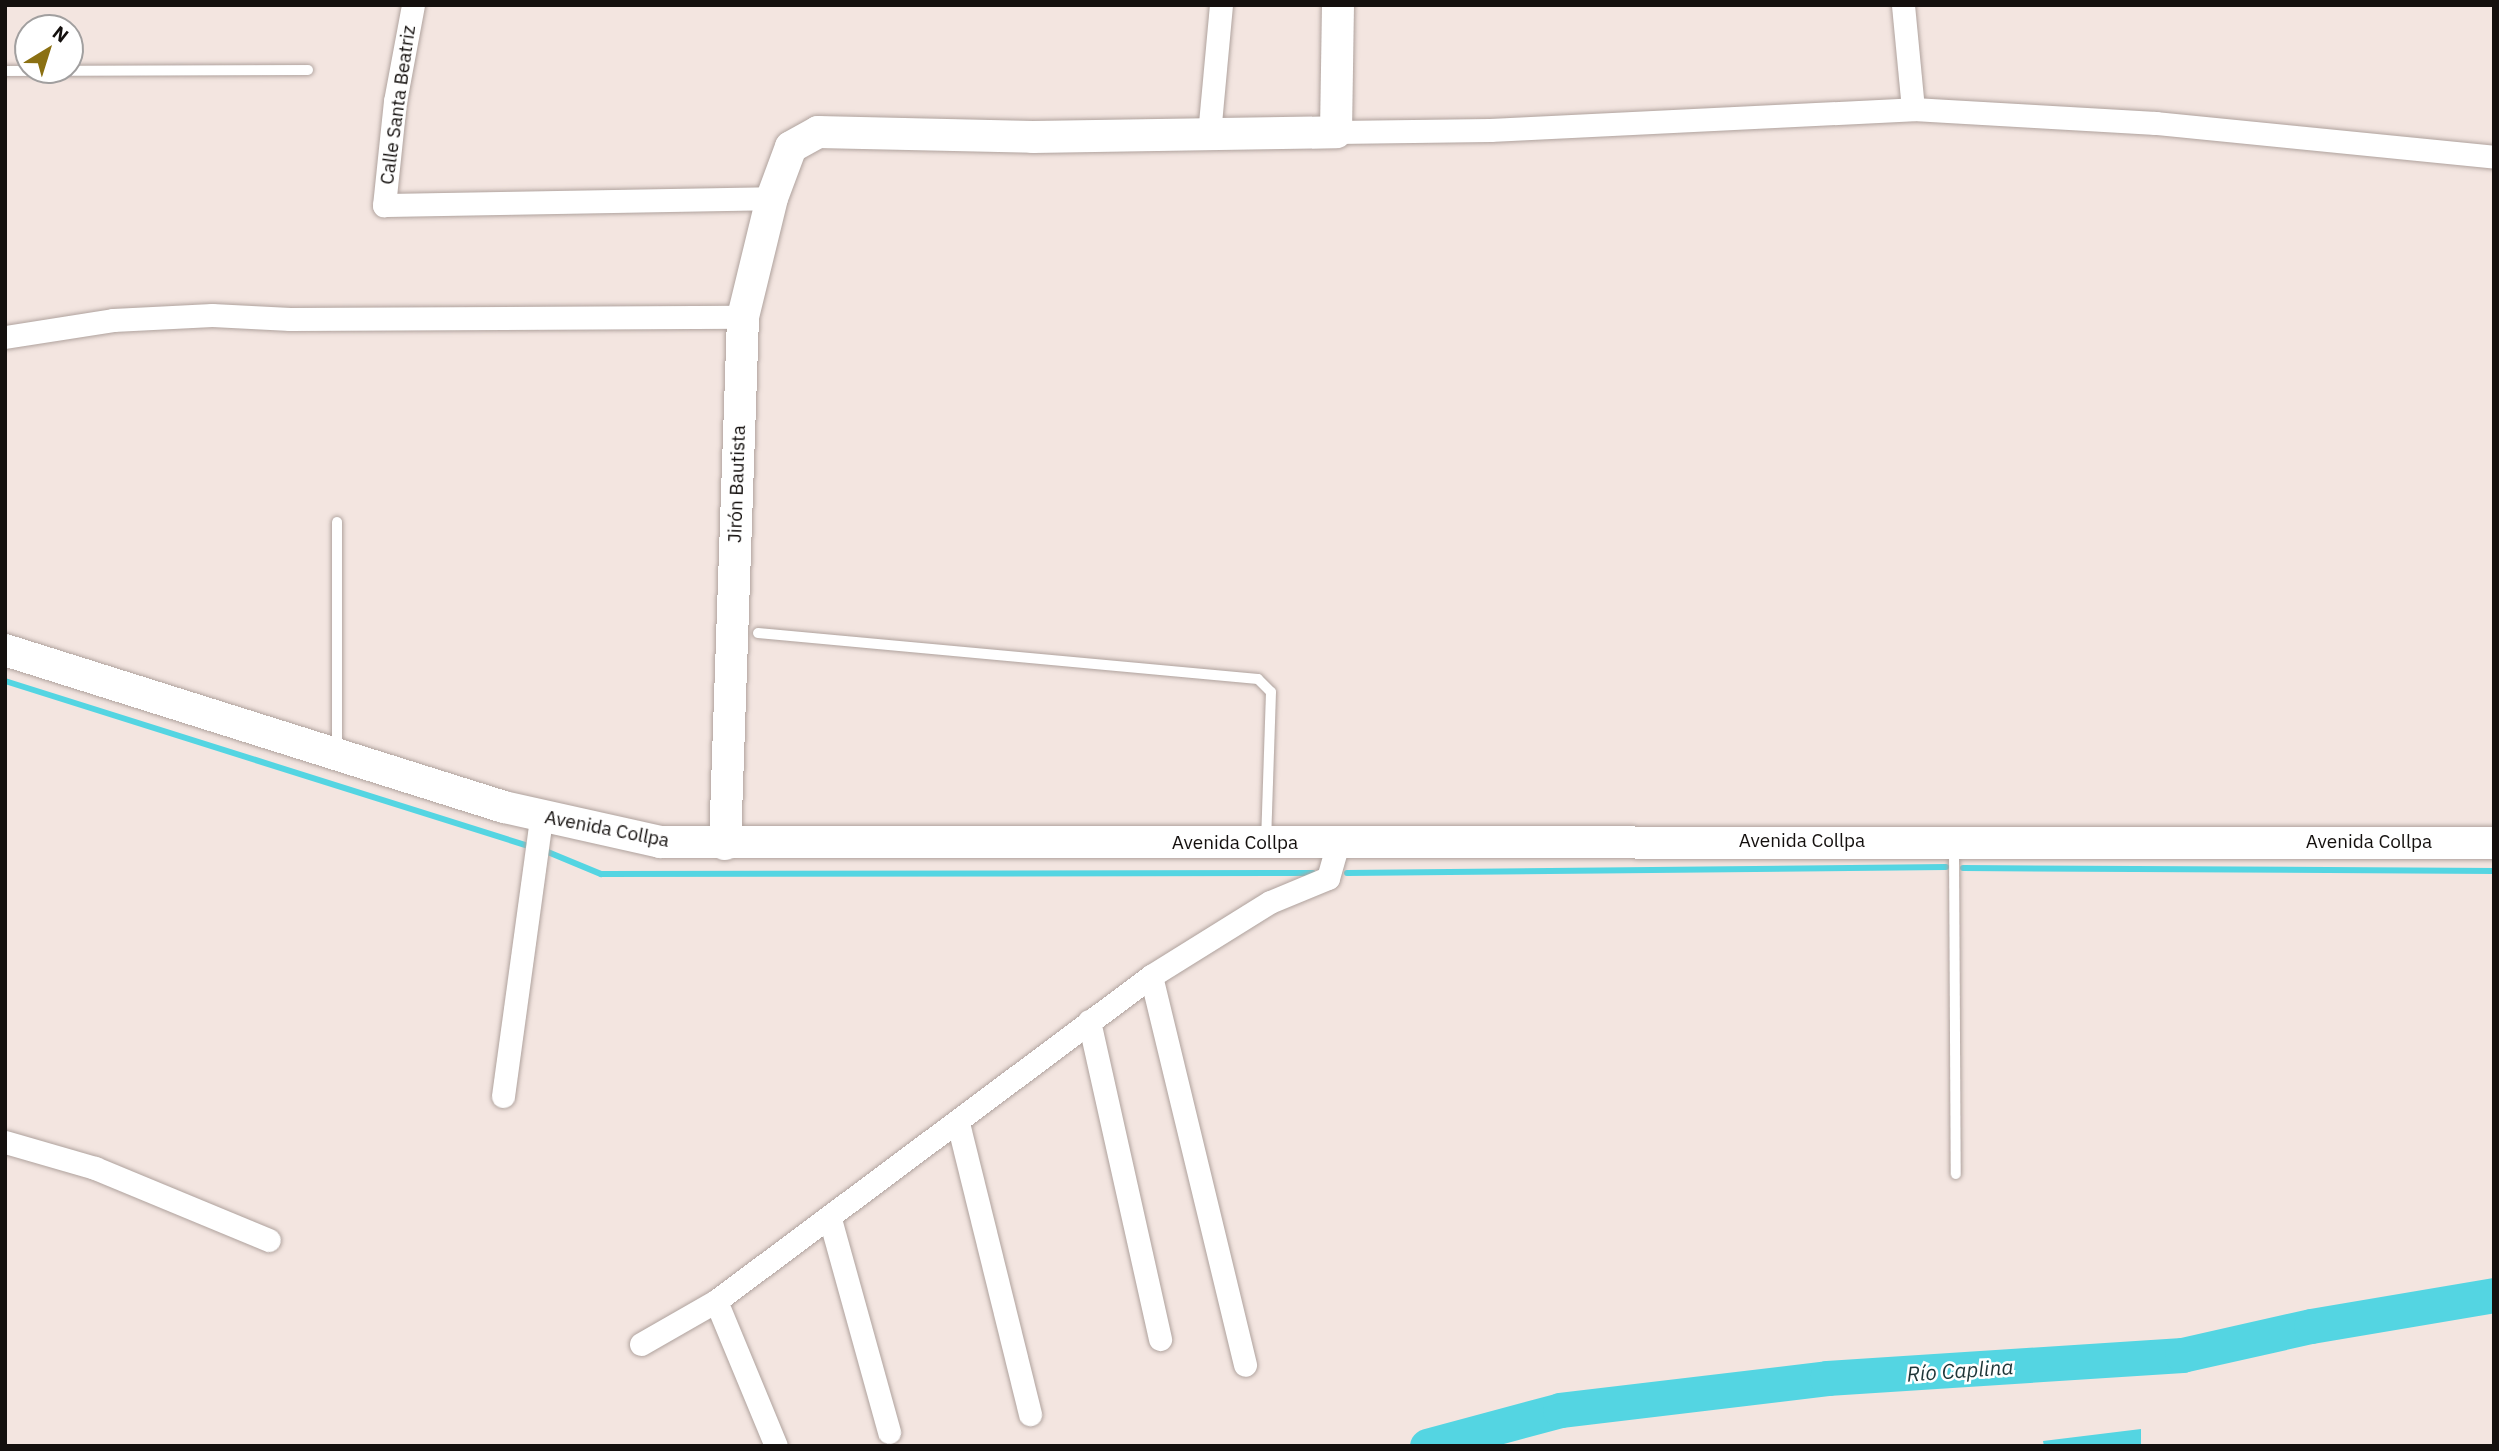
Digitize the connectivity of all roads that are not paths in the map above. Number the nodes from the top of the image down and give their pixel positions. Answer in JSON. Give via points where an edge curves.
{"nodes":[{"id":1,"x":413,"y":5,"type":"edge"},
{"id":2,"x":1221,"y":5,"type":"edge"},
{"id":3,"x":1338,"y":5,"type":"edge"},
{"id":4,"x":1903,"y":5,"type":"edge"},
{"id":5,"x":308,"y":70,"type":"dead end"},
{"id":6,"x":5,"y":71,"type":"edge"},
{"id":7,"x":1913,"y":109,"type":"junction"},
{"id":8,"x":1336,"y":132,"type":"junction"},
{"id":9,"x":1209,"y":134,"type":"junction"},
{"id":10,"x":2494,"y":157,"type":"edge"},
{"id":11,"x":772,"y":198,"type":"junction"},
{"id":12,"x":743,"y":317,"type":"junction"},
{"id":13,"x":5,"y":337,"type":"edge"},
{"id":14,"x":337,"y":522,"type":"dead end"},
{"id":15,"x":758,"y":633,"type":"dead end"},
{"id":16,"x":5,"y":650,"type":"edge"},
{"id":17,"x":337,"y":753,"type":"junction"},
{"id":18,"x":541,"y":817,"type":"junction"},
{"id":19,"x":1953,"y":840,"type":"junction"},
{"id":20,"x":1266,"y":842,"type":"junction"},
{"id":21,"x":1338,"y":843,"type":"junction"},
{"id":22,"x":2494,"y":843,"type":"edge"},
{"id":23,"x":725,"y":844,"type":"junction"},
{"id":24,"x":1151,"y":976,"type":"junction"},
{"id":25,"x":1088,"y":1021,"type":"junction"},
{"id":26,"x":503,"y":1096,"type":"dead end"},
{"id":27,"x":958,"y":1123,"type":"junction"},
{"id":28,"x":5,"y":1142,"type":"edge"},
{"id":29,"x":1956,"y":1174,"type":"dead end"},
{"id":30,"x":830,"y":1219,"type":"junction"},
{"id":31,"x":269,"y":1240,"type":"dead end"},
{"id":32,"x":716,"y":1301,"type":"junction"},
{"id":33,"x":1160,"y":1339,"type":"dead end"},
{"id":34,"x":641,"y":1344,"type":"dead end"},
{"id":35,"x":1245,"y":1365,"type":"dead end"},
{"id":36,"x":1030,"y":1415,"type":"dead end"},
{"id":37,"x":889,"y":1432,"type":"dead end"},
{"id":38,"x":776,"y":1446,"type":"edge"}],
"edges":[{"from":1,"to":11,"type":"street","name":"Calle Santa Beatriz","via":[[395,101],[383,205]]},
{"from":2,"to":9,"type":"street"},
{"from":3,"to":8,"type":"main road"},
{"from":4,"to":7,"type":"street"},
{"from":5,"to":6,"type":"lane"},
{"from":7,"to":8,"type":"street","via":[[1490,131]]},
{"from":7,"to":10,"type":"street","via":[[2156,123]]},
{"from":8,"to":9,"type":"main road"},
{"from":9,"to":11,"type":"main road","name":"Jirón Bautista","via":[[1033,137],[842,132],[803,137],[786,156]]},
{"from":11,"to":12,"type":"main road","name":"Jirón Bautista"},
{"from":12,"to":13,"type":"street","via":[[290,319],[212,315],[113,320]]},
{"from":12,"to":23,"type":"main road","name":"Jirón Bautista"},
{"from":14,"to":17,"type":"lane"},
{"from":15,"to":20,"type":"lane","via":[[1258,679],[1271,692]]},
{"from":16,"to":17,"type":"main road","name":"Avenida Collpa"},
{"from":17,"to":18,"type":"main road","name":"Avenida Collpa"},
{"from":18,"to":23,"type":"main road","name":"Avenida Collpa","via":[[660,842]]},
{"from":18,"to":26,"type":"street"},
{"from":19,"to":21,"type":"main road","name":"Avenida Collpa"},
{"from":19,"to":22,"type":"main road","name":"Avenida Collpa"},
{"from":19,"to":29,"type":"lane"},
{"from":20,"to":21,"type":"main road","name":"Avenida Collpa"},
{"from":20,"to":23,"type":"main road","name":"Avenida Collpa"},
{"from":21,"to":24,"type":"street","via":[[1328,878],[1269,902]]},
{"from":24,"to":25,"type":"street"},
{"from":24,"to":35,"type":"street"},
{"from":25,"to":27,"type":"street"},
{"from":25,"to":33,"type":"street"},
{"from":27,"to":30,"type":"street"},
{"from":27,"to":36,"type":"street"},
{"from":28,"to":31,"type":"street","via":[[95,1168]]},
{"from":30,"to":32,"type":"street"},
{"from":30,"to":37,"type":"street"},
{"from":32,"to":34,"type":"street"},
{"from":32,"to":38,"type":"street"}]}
